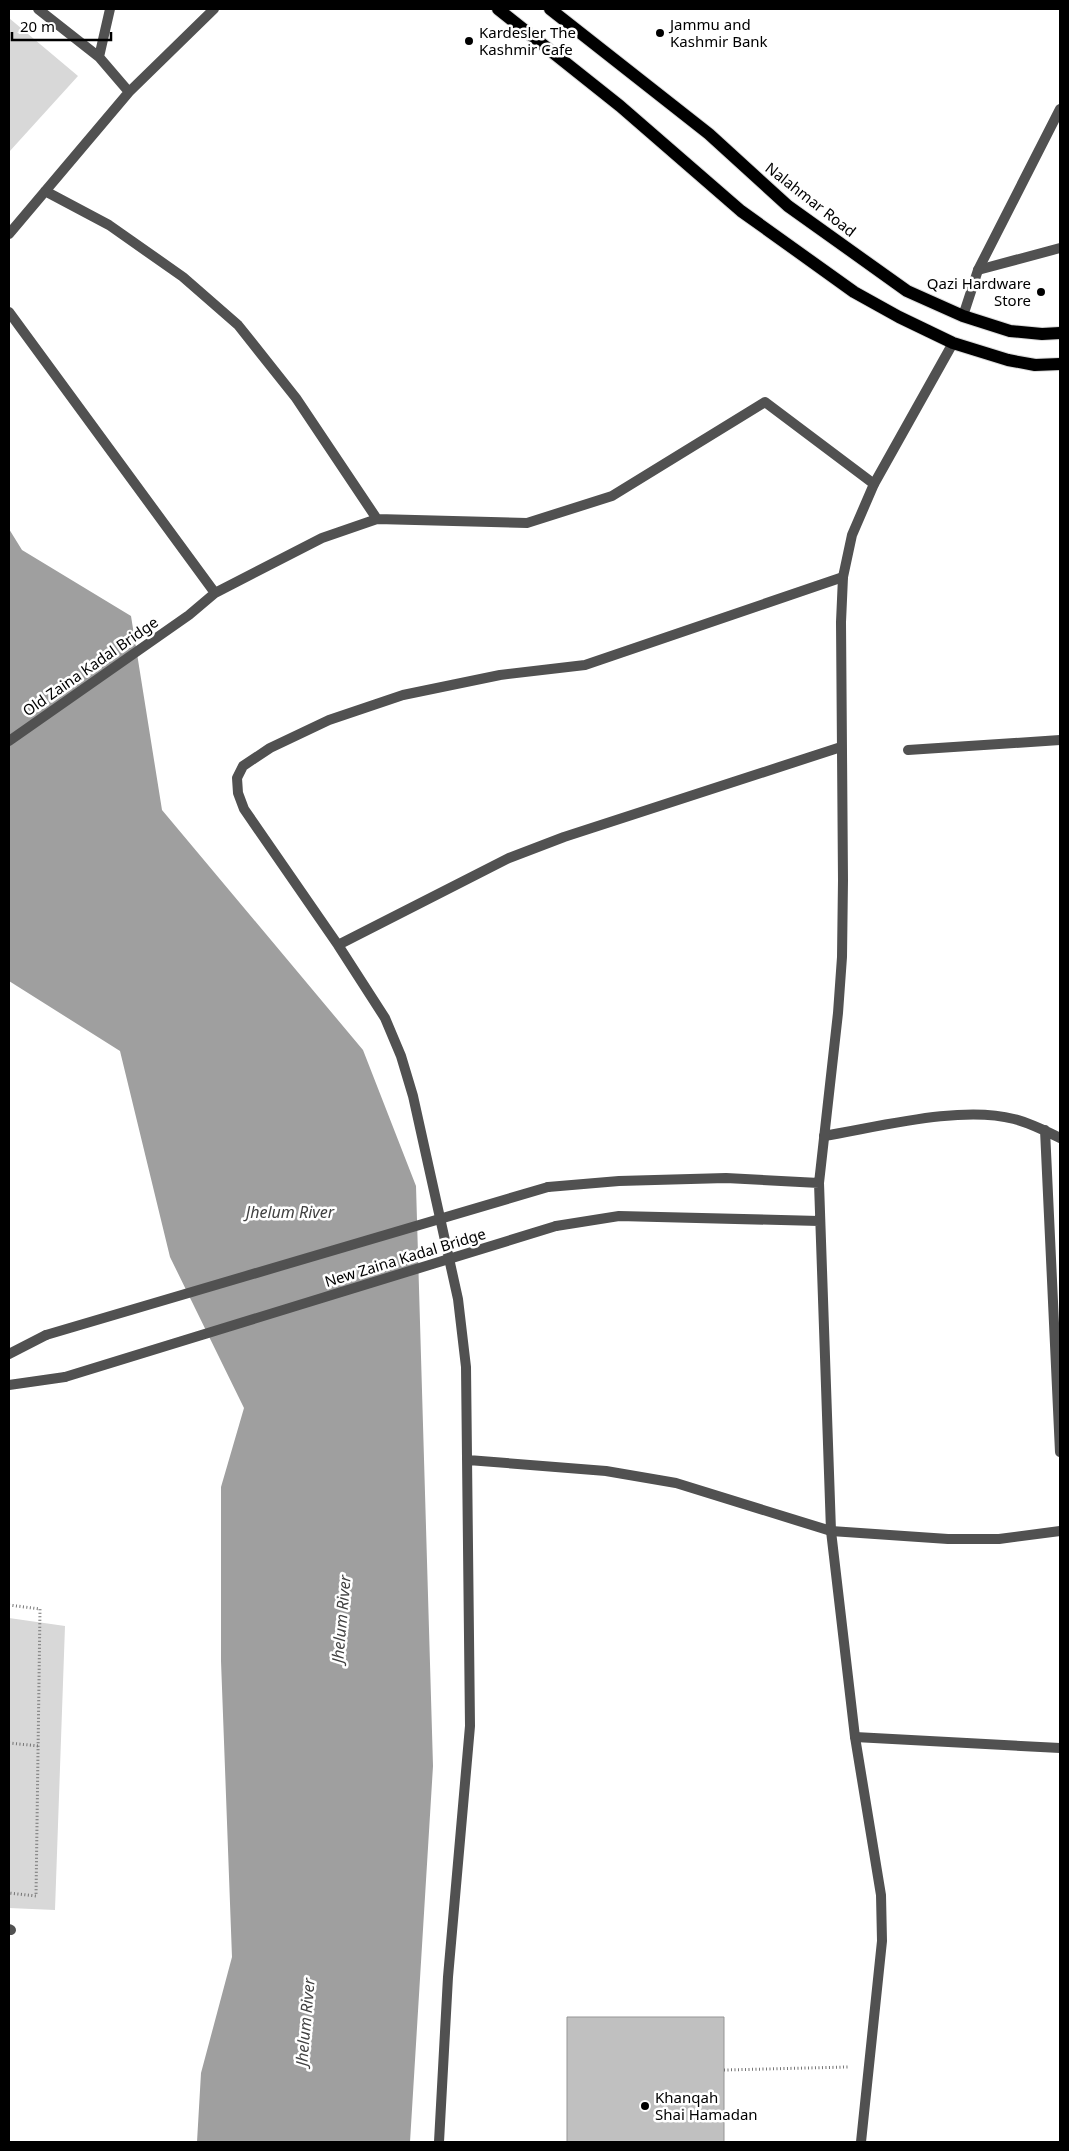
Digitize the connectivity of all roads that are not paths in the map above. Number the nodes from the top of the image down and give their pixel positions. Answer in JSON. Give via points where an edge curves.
{"nodes":[{"id":1,"x":38,"y":9,"type":"edge"},
{"id":2,"x":110,"y":9,"type":"edge"},
{"id":3,"x":214,"y":9,"type":"edge"},
{"id":4,"x":498,"y":9,"type":"edge"},
{"id":5,"x":550,"y":9,"type":"edge"},
{"id":6,"x":99,"y":57,"type":"junction"},
{"id":7,"x":129,"y":92,"type":"junction"},
{"id":8,"x":1060,"y":109,"type":"edge"},
{"id":9,"x":45,"y":191,"type":"junction"},
{"id":10,"x":9,"y":234,"type":"edge"},
{"id":11,"x":1060,"y":248,"type":"edge"},
{"id":12,"x":978,"y":270,"type":"junction"},
{"id":13,"x":9,"y":312,"type":"edge"},
{"id":14,"x":963,"y":316,"type":"junction"},
{"id":15,"x":1060,"y":333,"type":"edge"},
{"id":16,"x":954,"y":343,"type":"junction"},
{"id":17,"x":1060,"y":364,"type":"edge"},
{"id":18,"x":874,"y":484,"type":"junction"},
{"id":19,"x":377,"y":519,"type":"junction"},
{"id":20,"x":843,"y":577,"type":"junction"},
{"id":21,"x":215,"y":593,"type":"junction"},
{"id":22,"x":1060,"y":740,"type":"edge"},
{"id":23,"x":9,"y":741,"type":"edge"},
{"id":24,"x":841,"y":747,"type":"junction"},
{"id":25,"x":908,"y":750,"type":"dead end"},
{"id":26,"x":338,"y":945,"type":"junction"},
{"id":27,"x":1045,"y":1130,"type":"junction"},
{"id":28,"x":824,"y":1136,"type":"junction"},
{"id":29,"x":1060,"y":1138,"type":"edge"},
{"id":30,"x":819,"y":1183,"type":"junction"},
{"id":31,"x":819,"y":1221,"type":"junction"},
{"id":32,"x":9,"y":1354,"type":"edge"},
{"id":33,"x":9,"y":1385,"type":"edge"},
{"id":34,"x":1060,"y":1452,"type":"edge"},
{"id":35,"x":468,"y":1460,"type":"junction"},
{"id":36,"x":831,"y":1531,"type":"junction"},
{"id":37,"x":1060,"y":1531,"type":"edge"},
{"id":38,"x":855,"y":1737,"type":"junction"},
{"id":39,"x":1060,"y":1748,"type":"edge"},
{"id":40,"x":439,"y":2142,"type":"edge"},
{"id":41,"x":861,"y":2142,"type":"edge"}],
"edges":[{"from":1,"to":6,"type":"street"},
{"from":2,"to":6,"type":"street"},
{"from":3,"to":7,"type":"street"},
{"from":4,"to":16,"type":"main road","via":[[620,106],[740,211],[854,292]]},
{"from":5,"to":14,"type":"main road","name":"Nalahmar Road","via":[[709,134],[788,206],[907,291]]},
{"from":6,"to":7,"type":"street"},
{"from":7,"to":9,"type":"street"},
{"from":8,"to":12,"type":"street"},
{"from":9,"to":10,"type":"street"},
{"from":9,"to":19,"type":"street","via":[[116,230],[183,277],[238,325],[296,398]]},
{"from":11,"to":12,"type":"street"},
{"from":12,"to":14,"type":"street"},
{"from":13,"to":21,"type":"street"},
{"from":14,"to":15,"type":"main road","name":"Nalahmar Road","via":[[1010,331]]},
{"from":16,"to":17,"type":"main road","via":[[1008,360],[1035,365]]},
{"from":16,"to":18,"type":"street"},
{"from":18,"to":19,"type":"street","via":[[765,402],[612,496],[527,523]]},
{"from":18,"to":20,"type":"street","via":[[852,535]]},
{"from":19,"to":21,"type":"street","name":"Old Zaina Kadal Bridge","via":[[322,538]]},
{"from":20,"to":24,"type":"street"},
{"from":20,"to":26,"type":"street","via":[[585,665],[500,675],[393,698],[329,720],[270,748],[243,766],[237,778],[244,808]]},
{"from":21,"to":23,"type":"street","name":"Old Zaina Kadal Bridge","via":[[189,615]]},
{"from":22,"to":25,"type":"street"},
{"from":24,"to":26,"type":"street","via":[[509,858]]},
{"from":24,"to":28,"type":"street","via":[[842,957]]},
{"from":26,"to":35,"type":"street","via":[[385,1018],[414,1096],[458,1299],[466,1367]]},
{"from":27,"to":28,"type":"street","via":[[1014,1119],[981,1114],[948,1115]]},
{"from":27,"to":29,"type":"street"},
{"from":27,"to":34,"type":"street"},
{"from":28,"to":30,"type":"street"},
{"from":30,"to":31,"type":"street"},
{"from":30,"to":32,"type":"street","name":"New Zaina Kadal Bridge","bridge":true,"via":[[726,1178],[548,1187],[46,1335]]},
{"from":31,"to":33,"type":"street","name":"New Zaina Kadal Bridge","bridge":true,"via":[[619,1216],[556,1226],[65,1377]]},
{"from":31,"to":36,"type":"street"},
{"from":35,"to":36,"type":"street","via":[[606,1471],[676,1483]]},
{"from":35,"to":40,"type":"street","via":[[470,1726],[448,1977]]},
{"from":36,"to":37,"type":"street","via":[[948,1539],[999,1539]]},
{"from":36,"to":38,"type":"street"},
{"from":38,"to":39,"type":"street"},
{"from":38,"to":41,"type":"street","via":[[881,1895],[882,1941]]}]}
